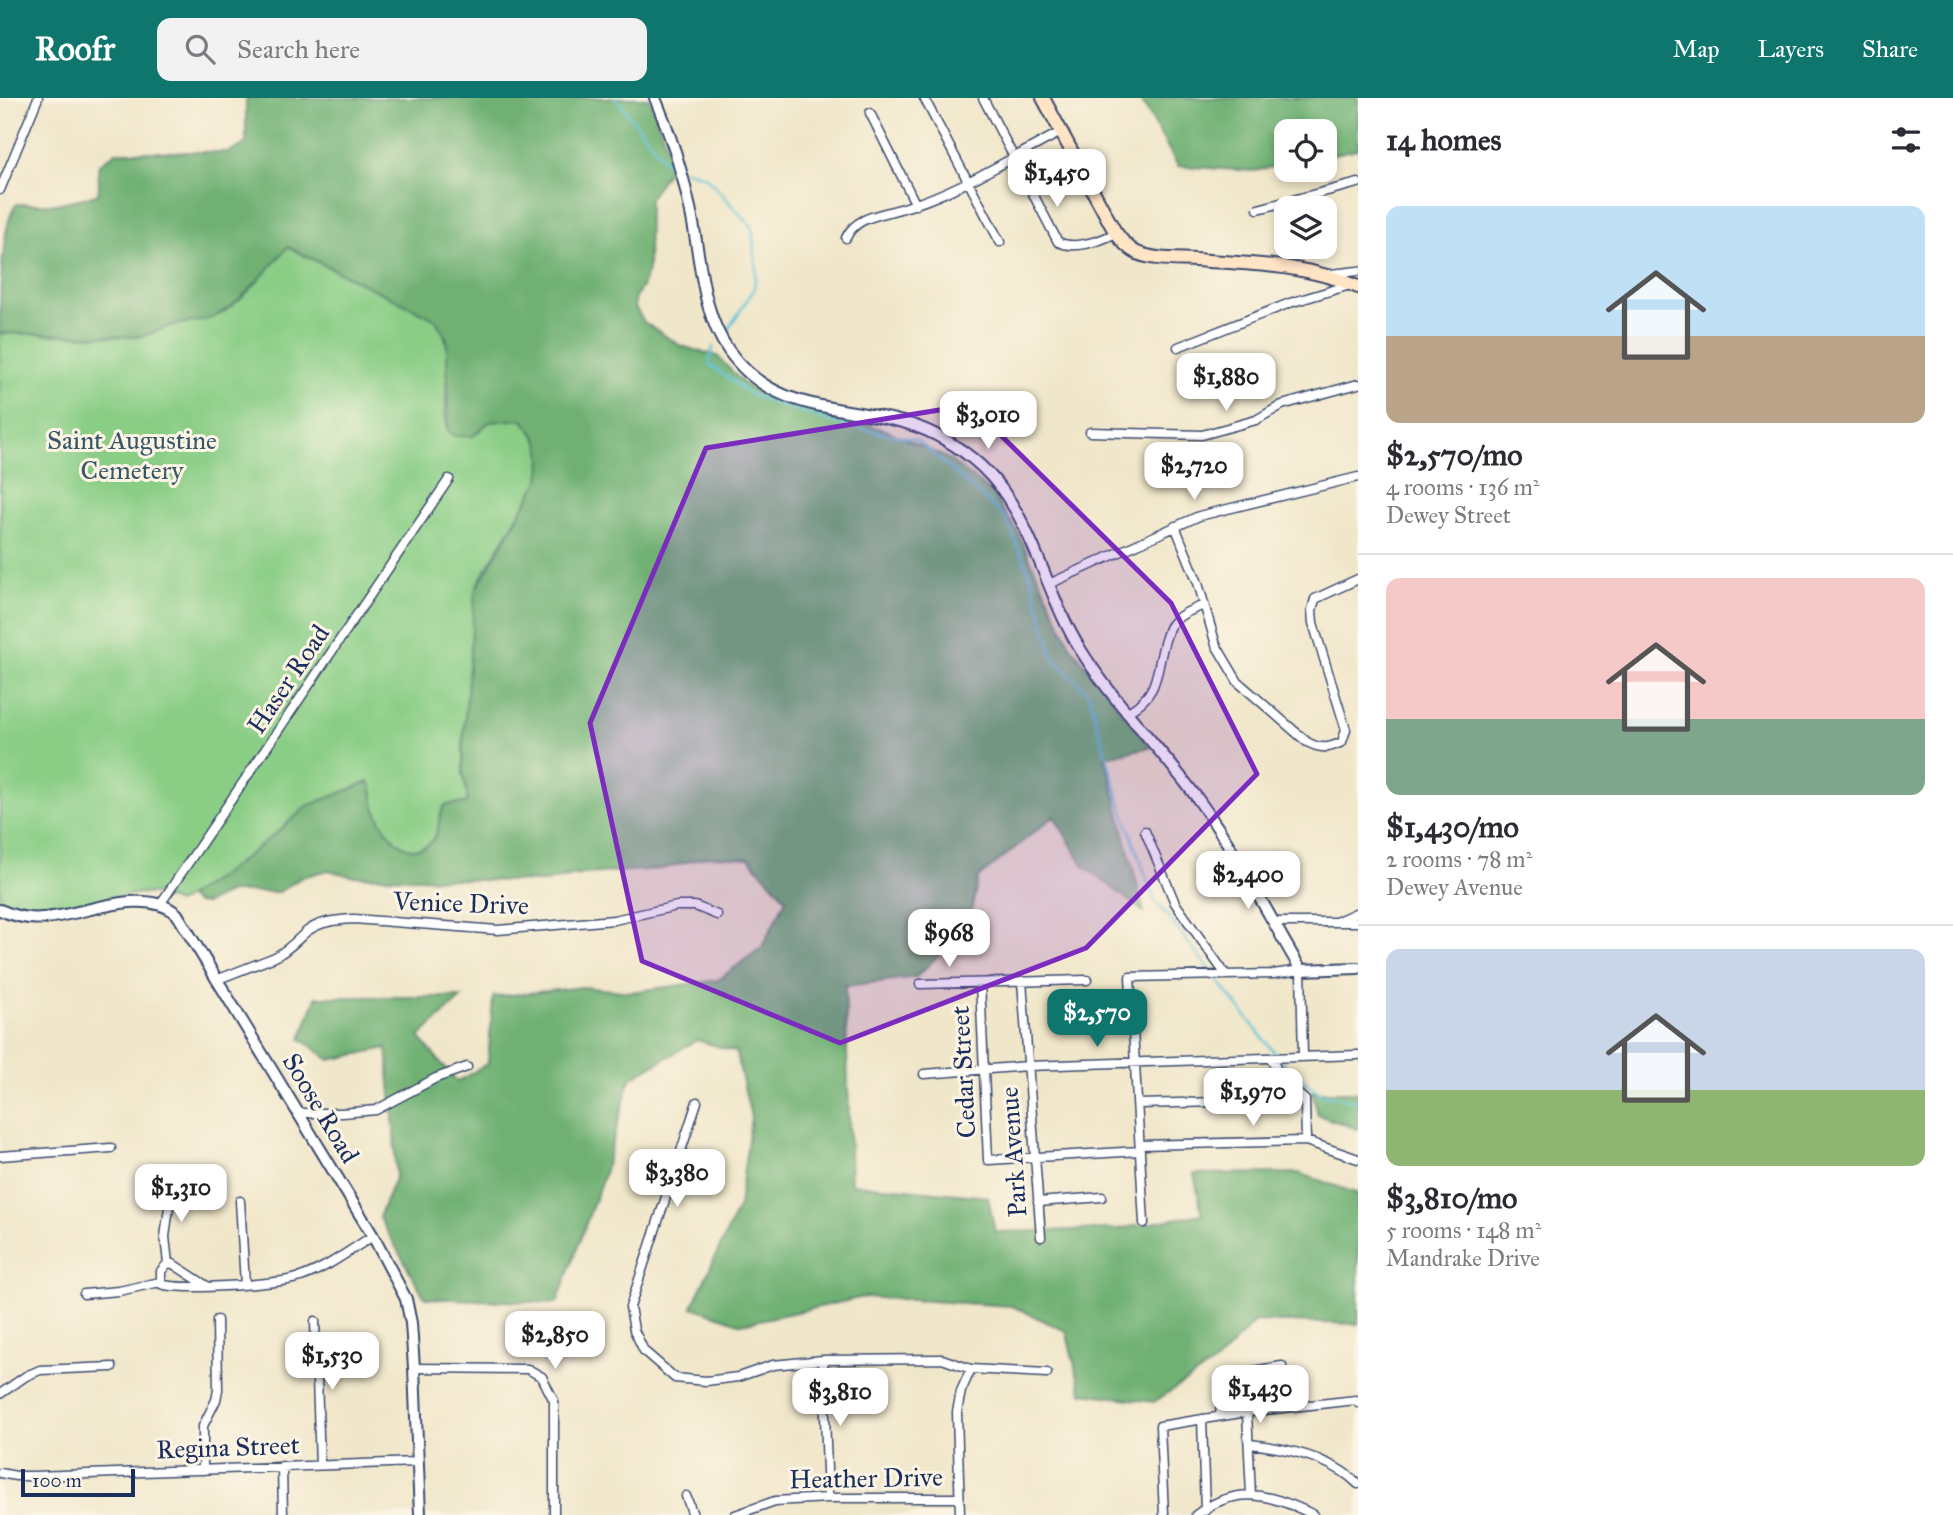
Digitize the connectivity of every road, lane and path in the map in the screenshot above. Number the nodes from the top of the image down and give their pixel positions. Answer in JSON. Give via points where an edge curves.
{"nodes":[{"id":1,"x":38,"y":98,"type":"edge"},
{"id":2,"x":655,"y":98,"type":"edge"},
{"id":3,"x":924,"y":98,"type":"edge"},
{"id":4,"x":983,"y":98,"type":"edge"},
{"id":5,"x":1043,"y":98,"type":"edge"},
{"id":6,"x":870,"y":113,"type":"dead end"},
{"id":7,"x":1061,"y":132,"type":"junction"},
{"id":8,"x":1013,"y":156,"type":"junction"},
{"id":9,"x":966,"y":181,"type":"junction"},
{"id":10,"x":1358,"y":183,"type":"edge"},
{"id":11,"x":0,"y":190,"type":"edge"},
{"id":12,"x":916,"y":205,"type":"junction"},
{"id":13,"x":1258,"y":209,"type":"dead end"},
{"id":14,"x":1116,"y":233,"type":"junction"},
{"id":15,"x":846,"y":237,"type":"dead end"},
{"id":16,"x":1000,"y":242,"type":"dead end"},
{"id":17,"x":1358,"y":271,"type":"edge"},
{"id":18,"x":1324,"y":274,"type":"junction"},
{"id":19,"x":1356,"y":286,"type":"edge"},
{"id":20,"x":1178,"y":347,"type":"dead end"},
{"id":21,"x":1358,"y":384,"type":"edge"},
{"id":22,"x":1090,"y":432,"type":"dead end"},
{"id":23,"x":1358,"y":477,"type":"edge"},
{"id":24,"x":449,"y":479,"type":"dead end"},
{"id":25,"x":1175,"y":526,"type":"junction"},
{"id":26,"x":1358,"y":579,"type":"edge"},
{"id":27,"x":1049,"y":584,"type":"junction"},
{"id":28,"x":1203,"y":605,"type":"junction"},
{"id":29,"x":1126,"y":713,"type":"junction"},
{"id":30,"x":1145,"y":831,"type":"dead end"},
{"id":31,"x":161,"y":903,"type":"junction"},
{"id":32,"x":0,"y":910,"type":"edge"},
{"id":33,"x":1358,"y":912,"type":"edge"},
{"id":34,"x":717,"y":915,"type":"dead end"},
{"id":35,"x":1273,"y":922,"type":"junction"},
{"id":36,"x":1358,"y":922,"type":"edge"},
{"id":37,"x":1334,"y":923,"type":"junction"},
{"id":38,"x":1358,"y":968,"type":"edge"},
{"id":39,"x":1301,"y":970,"type":"junction"},
{"id":40,"x":1222,"y":975,"type":"junction"},
{"id":41,"x":216,"y":980,"type":"junction"},
{"id":42,"x":1087,"y":980,"type":"dead end"},
{"id":43,"x":1022,"y":981,"type":"junction"},
{"id":44,"x":980,"y":982,"type":"junction"},
{"id":45,"x":920,"y":984,"type":"dead end"},
{"id":46,"x":1358,"y":1055,"type":"edge"},
{"id":47,"x":1304,"y":1056,"type":"junction"},
{"id":48,"x":1271,"y":1058,"type":"junction"},
{"id":49,"x":1135,"y":1062,"type":"junction"},
{"id":50,"x":1028,"y":1066,"type":"junction"},
{"id":51,"x":467,"y":1067,"type":"dead end"},
{"id":52,"x":984,"y":1070,"type":"junction"},
{"id":53,"x":924,"y":1074,"type":"dead end"},
{"id":54,"x":1305,"y":1100,"type":"junction"},
{"id":55,"x":697,"y":1102,"type":"dead end"},
{"id":56,"x":1138,"y":1104,"type":"junction"},
{"id":57,"x":297,"y":1112,"type":"junction"},
{"id":58,"x":1306,"y":1141,"type":"junction"},
{"id":59,"x":111,"y":1148,"type":"dead end"},
{"id":60,"x":1140,"y":1148,"type":"junction"},
{"id":61,"x":0,"y":1156,"type":"edge"},
{"id":62,"x":1035,"y":1157,"type":"junction"},
{"id":63,"x":1358,"y":1159,"type":"edge"},
{"id":64,"x":172,"y":1185,"type":"dead end"},
{"id":65,"x":1102,"y":1197,"type":"dead end"},
{"id":66,"x":240,"y":1201,"type":"dead end"},
{"id":67,"x":1038,"y":1202,"type":"junction"},
{"id":68,"x":1144,"y":1223,"type":"dead end"},
{"id":69,"x":373,"y":1236,"type":"junction"},
{"id":70,"x":1041,"y":1237,"type":"dead end"},
{"id":71,"x":168,"y":1263,"type":"junction"},
{"id":72,"x":160,"y":1282,"type":"junction"},
{"id":73,"x":246,"y":1284,"type":"junction"},
{"id":74,"x":207,"y":1286,"type":"junction"},
{"id":75,"x":84,"y":1294,"type":"dead end"},
{"id":76,"x":217,"y":1320,"type":"dead end"},
{"id":77,"x":315,"y":1321,"type":"dead end"},
{"id":78,"x":823,"y":1360,"type":"junction"},
{"id":79,"x":1282,"y":1366,"type":"dead end"},
{"id":80,"x":112,"y":1367,"type":"dead end"},
{"id":81,"x":414,"y":1368,"type":"junction"},
{"id":82,"x":971,"y":1369,"type":"junction"},
{"id":83,"x":1047,"y":1373,"type":"dead end"},
{"id":84,"x":0,"y":1394,"type":"edge"},
{"id":85,"x":1357,"y":1402,"type":"edge"},
{"id":86,"x":1247,"y":1412,"type":"junction"},
{"id":87,"x":1220,"y":1416,"type":"junction"},
{"id":88,"x":1202,"y":1419,"type":"junction"},
{"id":89,"x":1250,"y":1444,"type":"junction"},
{"id":90,"x":417,"y":1462,"type":"junction"},
{"id":91,"x":320,"y":1465,"type":"junction"},
{"id":92,"x":282,"y":1466,"type":"junction"},
{"id":93,"x":203,"y":1470,"type":"junction"},
{"id":94,"x":0,"y":1473,"type":"edge"},
{"id":95,"x":1358,"y":1484,"type":"edge"},
{"id":96,"x":1251,"y":1495,"type":"junction"},
{"id":97,"x":686,"y":1496,"type":"dead end"},
{"id":98,"x":828,"y":1498,"type":"junction"},
{"id":99,"x":959,"y":1498,"type":"junction"},
{"id":100,"x":1205,"y":1512,"type":"edge"},
{"id":101,"x":283,"y":1515,"type":"edge"},
{"id":102,"x":419,"y":1515,"type":"edge"},
{"id":103,"x":554,"y":1515,"type":"edge"},
{"id":104,"x":693,"y":1515,"type":"edge"},
{"id":105,"x":735,"y":1515,"type":"edge"},
{"id":106,"x":960,"y":1515,"type":"edge"},
{"id":107,"x":1164,"y":1515,"type":"edge"},
{"id":108,"x":1196,"y":1515,"type":"edge"},
{"id":109,"x":1314,"y":1515,"type":"edge"}],
"edges":[{"from":1,"to":11,"type":"street"},
{"from":2,"to":27,"type":"street","via":[[682,174],[710,310],[721,339],[735,358],[753,377],[784,397],[906,423],[966,454],[994,480],[1017,512]]},
{"from":3,"to":9,"type":"street"},
{"from":4,"to":8,"type":"street"},
{"from":5,"to":7,"type":"main road"},
{"from":6,"to":12,"type":"street"},
{"from":7,"to":8,"type":"street"},
{"from":7,"to":14,"type":"main road"},
{"from":8,"to":9,"type":"street"},
{"from":8,"to":14,"type":"street","via":[[1062,245],[1096,242]]},
{"from":9,"to":12,"type":"street"},
{"from":9,"to":16,"type":"street"},
{"from":10,"to":13,"type":"street"},
{"from":12,"to":15,"type":"street","via":[[862,220],[850,227]]},
{"from":14,"to":18,"type":"main road","via":[[1129,248],[1148,256]]},
{"from":17,"to":18,"type":"street"},
{"from":18,"to":19,"type":"main road"},
{"from":19,"to":20,"type":"street","via":[[1290,303]]},
{"from":21,"to":22,"type":"street","via":[[1282,405],[1256,420],[1202,435]]},
{"from":23,"to":25,"type":"street"},
{"from":24,"to":31,"type":"street","name":"Haser Road"},
{"from":25,"to":27,"type":"street"},
{"from":25,"to":28,"type":"street"},
{"from":26,"to":28,"type":"street","via":[[1315,599],[1312,610],[1346,730],[1342,742],[1329,748],[1307,742],[1238,682],[1216,645]]},
{"from":27,"to":29,"type":"street","via":[[1081,650]]},
{"from":28,"to":29,"type":"street","via":[[1170,626],[1153,690]]},
{"from":29,"to":35,"type":"street","via":[[1198,800]]},
{"from":30,"to":40,"type":"street","via":[[1175,903]]},
{"from":31,"to":32,"type":"street","via":[[129,902],[41,919]]},
{"from":31,"to":41,"type":"street","name":"Soose Road","via":[[177,914]]},
{"from":33,"to":37,"type":"street"},
{"from":34,"to":41,"type":"street","name":"Venice Drive","via":[[695,906],[677,906],[614,920],[516,930],[332,921],[314,927],[275,957]]},
{"from":35,"to":37,"type":"street"},
{"from":35,"to":39,"type":"street"},
{"from":36,"to":37,"type":"street"},
{"from":38,"to":39,"type":"street"},
{"from":39,"to":40,"type":"street"},
{"from":39,"to":47,"type":"street"},
{"from":40,"to":49,"type":"street","via":[[1130,977]]},
{"from":41,"to":57,"type":"street","name":"Soose Road"},
{"from":42,"to":43,"type":"street"},
{"from":43,"to":44,"type":"street"},
{"from":43,"to":50,"type":"street","name":"Park Avenue"},
{"from":44,"to":45,"type":"street"},
{"from":44,"to":52,"type":"street","name":"Cedar Street"},
{"from":46,"to":47,"type":"street"},
{"from":47,"to":48,"type":"street"},
{"from":48,"to":49,"type":"street"},
{"from":48,"to":54,"type":"street","via":[[1282,1080]]},
{"from":49,"to":50,"type":"street"},
{"from":49,"to":56,"type":"street"},
{"from":50,"to":52,"type":"street"},
{"from":50,"to":62,"type":"street","name":"Park Avenue"},
{"from":51,"to":57,"type":"street","via":[[376,1110]]},
{"from":52,"to":53,"type":"street"},
{"from":52,"to":62,"type":"street","name":"Cedar Street","via":[[988,1160]]},
{"from":54,"to":56,"type":"street"},
{"from":54,"to":58,"type":"street"},
{"from":55,"to":78,"type":"street","via":[[630,1307],[644,1351],[675,1378],[706,1381],[738,1377],[773,1365]]},
{"from":56,"to":60,"type":"street"},
{"from":57,"to":69,"type":"street","name":"Soose Road"},
{"from":58,"to":60,"type":"street"},
{"from":58,"to":63,"type":"street"},
{"from":59,"to":61,"type":"street"},
{"from":60,"to":62,"type":"street"},
{"from":60,"to":68,"type":"street"},
{"from":62,"to":67,"type":"street","name":"Park Avenue"},
{"from":64,"to":71,"type":"street","via":[[165,1237]]},
{"from":65,"to":67,"type":"street"},
{"from":66,"to":73,"type":"street"},
{"from":67,"to":70,"type":"street","name":"Park Avenue"},
{"from":69,"to":73,"type":"street","via":[[302,1276]]},
{"from":69,"to":81,"type":"street","name":"Soose Road","via":[[406,1299]]},
{"from":71,"to":72,"type":"street"},
{"from":71,"to":74,"type":"street"},
{"from":72,"to":74,"type":"street","via":[[173,1288]]},
{"from":72,"to":75,"type":"street"},
{"from":73,"to":74,"type":"street"},
{"from":76,"to":93,"type":"street","via":[[218,1390],[204,1420]]},
{"from":77,"to":91,"type":"street"},
{"from":78,"to":82,"type":"street","via":[[942,1359]]},
{"from":78,"to":98,"type":"street"},
{"from":79,"to":87,"type":"street","via":[[1223,1376]]},
{"from":80,"to":84,"type":"street","via":[[32,1372]]},
{"from":81,"to":90,"type":"street","name":"Soose Road"},
{"from":81,"to":103,"type":"street","via":[[528,1369],[542,1377],[554,1401]]},
{"from":82,"to":83,"type":"street"},
{"from":82,"to":99,"type":"street","via":[[957,1412]]},
{"from":85,"to":86,"type":"street"},
{"from":86,"to":87,"type":"street"},
{"from":86,"to":89,"type":"street"},
{"from":87,"to":88,"type":"street"},
{"from":88,"to":100,"type":"street"},
{"from":88,"to":107,"type":"street","via":[[1160,1426]]},
{"from":89,"to":95,"type":"street","via":[[1309,1458],[1342,1471]]},
{"from":89,"to":96,"type":"street"},
{"from":90,"to":91,"type":"street","name":"Regina Street"},
{"from":90,"to":102,"type":"street","name":"Soose Road"},
{"from":91,"to":92,"type":"street","name":"Regina Street"},
{"from":92,"to":93,"type":"street","name":"Regina Street"},
{"from":92,"to":101,"type":"street"},
{"from":93,"to":94,"type":"street","name":"Regina Street","via":[[34,1476]]},
{"from":96,"to":100,"type":"street","via":[[1228,1497]]},
{"from":96,"to":109,"type":"street"},
{"from":97,"to":104,"type":"street"},
{"from":98,"to":99,"type":"street","name":"Heather Drive"},
{"from":98,"to":105,"type":"street","name":"Heather Drive","via":[[775,1501]]},
{"from":99,"to":106,"type":"street"},
{"from":100,"to":108,"type":"street"}]}
